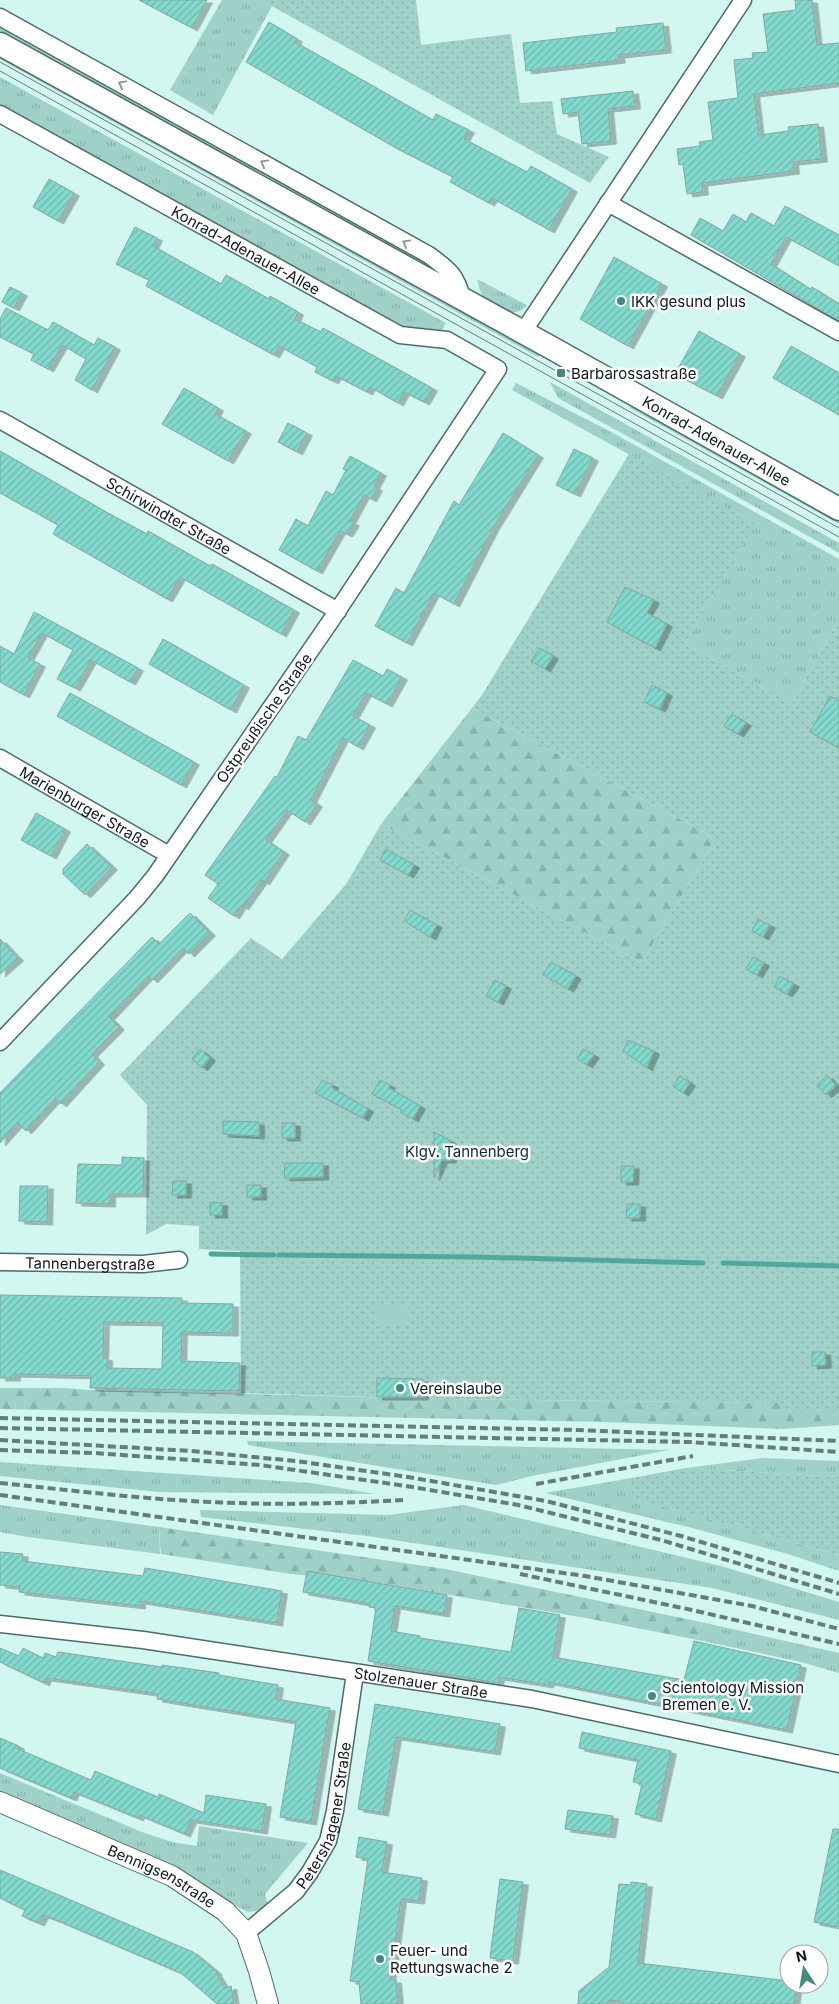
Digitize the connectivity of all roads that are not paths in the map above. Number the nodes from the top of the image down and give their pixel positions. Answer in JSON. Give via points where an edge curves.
{"nodes":[{"id":1,"x":743,"y":0,"type":"edge"},
{"id":2,"x":0,"y":16,"type":"edge"},
{"id":3,"x":0,"y":44,"type":"edge"},
{"id":4,"x":0,"y":114,"type":"edge"},
{"id":5,"x":608,"y":203,"type":"junction"},
{"id":6,"x":462,"y":299,"type":"junction"},
{"id":7,"x":523,"y":332,"type":"junction"},
{"id":8,"x":839,"y":332,"type":"edge"},
{"id":9,"x":498,"y":370,"type":"joint"},
{"id":10,"x":0,"y":420,"type":"edge"},
{"id":11,"x":839,"y":510,"type":"edge"},
{"id":12,"x":338,"y":611,"type":"junction"},
{"id":13,"x":0,"y":758,"type":"edge"},
{"id":14,"x":169,"y":855,"type":"junction"},
{"id":15,"x":0,"y":1042,"type":"edge"},
{"id":16,"x":179,"y":1260,"type":"dead end"},
{"id":17,"x":0,"y":1262,"type":"edge"},
{"id":18,"x":0,"y":1624,"type":"edge"},
{"id":19,"x":355,"y":1673,"type":"junction"},
{"id":20,"x":839,"y":1764,"type":"edge"},
{"id":21,"x":0,"y":1802,"type":"edge"},
{"id":22,"x":246,"y":1933,"type":"junction"},
{"id":23,"x":268,"y":2004,"type":"edge"}],
"edges":[{"from":1,"to":5,"type":"street"},
{"from":6,"to":2,"type":"street","one_way":true,"via":[[458,284],[448,268],[429,255]]},
{"from":3,"to":6,"type":"main road","name":"Konrad-Adenauer-Allee"},
{"from":4,"to":9,"type":"street","name":"Konrad-Adenauer-Allee","via":[[400,335],[447,340]]},
{"from":5,"to":7,"type":"street"},
{"from":5,"to":8,"type":"street"},
{"from":6,"to":7,"type":"main road","name":"Konrad-Adenauer-Allee"},
{"from":7,"to":11,"type":"main road","name":"Konrad-Adenauer-Allee"},
{"from":9,"to":12,"type":"street","name":"Ostpreußische Straße"},
{"from":10,"to":12,"type":"street","name":"Schirwindter Straße"},
{"from":12,"to":14,"type":"street","name":"Ostpreußische Straße"},
{"from":13,"to":14,"type":"street","name":"Marienburger Straße"},
{"from":14,"to":15,"type":"street","name":"Ostpreußische Straße","via":[[137,898]]},
{"from":16,"to":17,"type":"street","name":"Tannenbergstraße","via":[[143,1264]]},
{"from":18,"to":19,"type":"street","name":"Stolzenauer Straße","via":[[143,1640]]},
{"from":19,"to":20,"type":"street","name":"Stolzenauer Straße","via":[[532,1699]]},
{"from":19,"to":22,"type":"street","name":"Petershagener Straße","via":[[328,1841],[296,1891]]},
{"from":21,"to":22,"type":"street","name":"Bennigsenstraße","via":[[172,1876],[224,1911]]},
{"from":22,"to":23,"type":"street","name":"Bennigsenstraße"}]}
